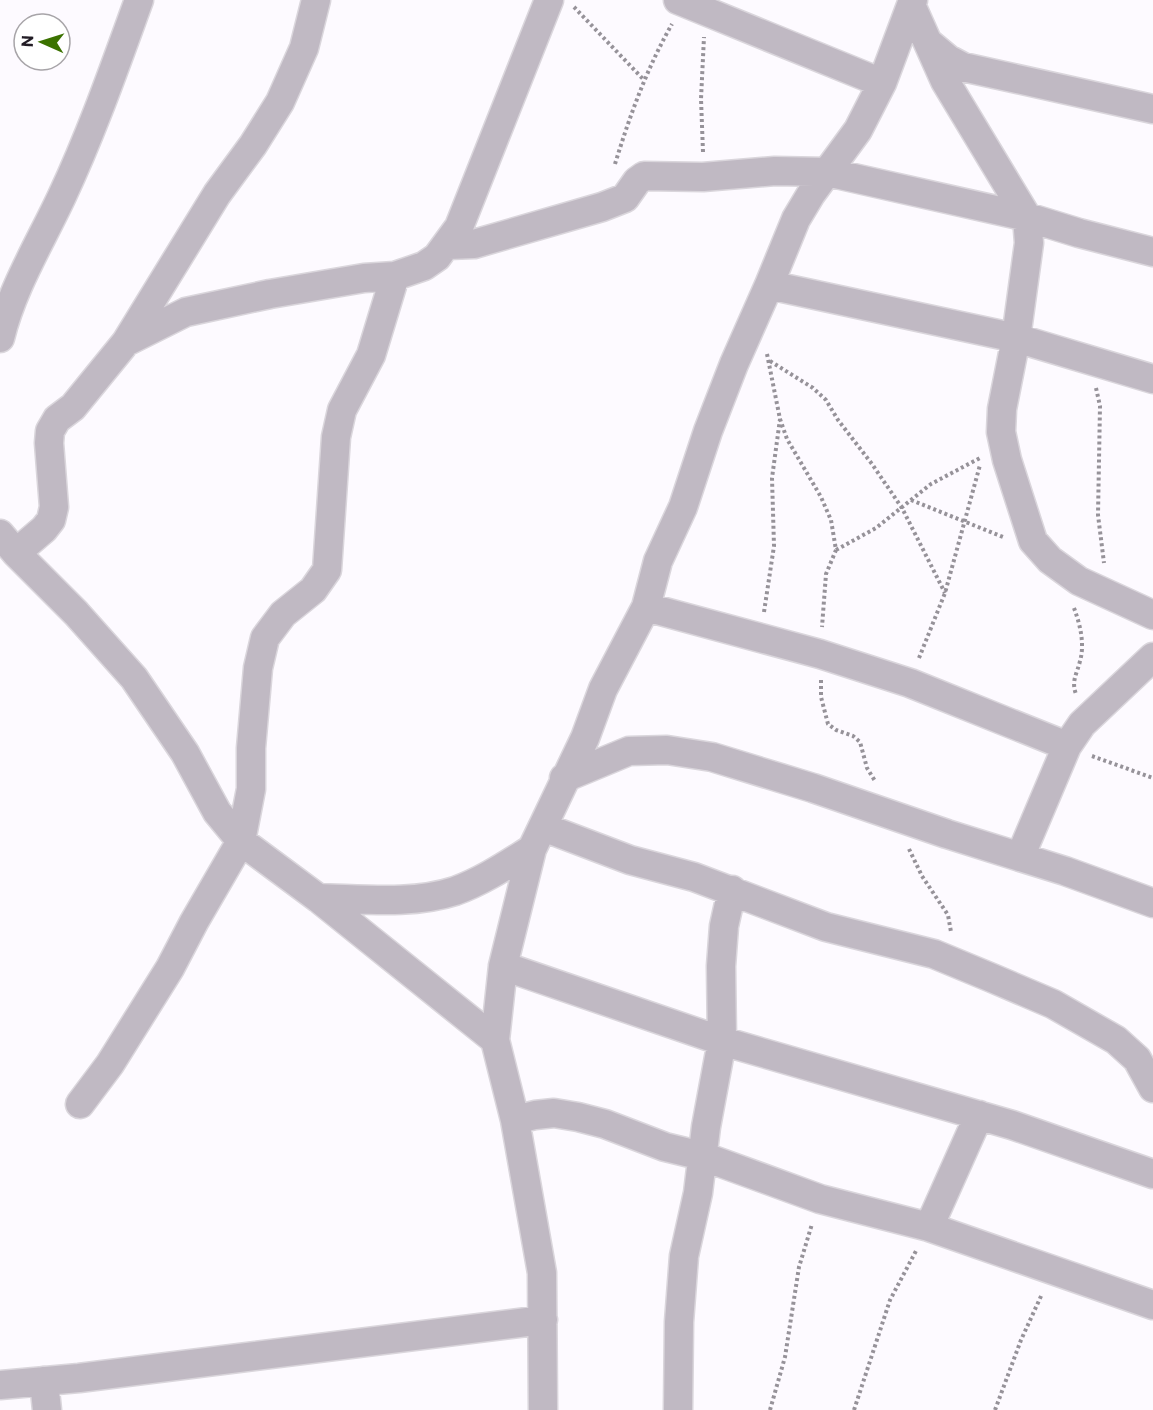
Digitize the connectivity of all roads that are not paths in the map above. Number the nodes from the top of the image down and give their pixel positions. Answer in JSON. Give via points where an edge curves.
{"nodes":[{"id":1,"x":316,"y":0,"type":"edge"},
{"id":2,"x":549,"y":0,"type":"edge"},
{"id":3,"x":912,"y":3,"type":"edge"},
{"id":4,"x":689,"y":5,"type":"edge"},
{"id":5,"x":131,"y":6,"type":"edge"},
{"id":6,"x":926,"y":41,"type":"junction"},
{"id":7,"x":882,"y":83,"type":"junction"},
{"id":8,"x":1153,"y":109,"type":"edge"},
{"id":9,"x":827,"y":172,"type":"junction"},
{"id":10,"x":1027,"y":217,"type":"junction"},
{"id":11,"x":448,"y":245,"type":"junction"},
{"id":12,"x":1153,"y":252,"type":"edge"},
{"id":13,"x":395,"y":276,"type":"junction"},
{"id":14,"x":769,"y":285,"type":"junction"},
{"id":15,"x":0,"y":338,"type":"edge"},
{"id":16,"x":1016,"y":338,"type":"junction"},
{"id":17,"x":126,"y":342,"type":"junction"},
{"id":18,"x":1153,"y":379,"type":"edge"},
{"id":19,"x":8,"y":544,"type":"edge"},
{"id":20,"x":646,"y":607,"type":"junction"},
{"id":21,"x":1153,"y":615,"type":"edge"},
{"id":22,"x":1153,"y":657,"type":"edge"},
{"id":23,"x":1074,"y":735,"type":"junction"},
{"id":24,"x":564,"y":778,"type":"junction"},
{"id":25,"x":538,"y":838,"type":"junction"},
{"id":26,"x":241,"y":841,"type":"junction"},
{"id":27,"x":1020,"y":857,"type":"junction"},
{"id":28,"x":732,"y":890,"type":"junction"},
{"id":29,"x":318,"y":898,"type":"junction"},
{"id":30,"x":1153,"y":903,"type":"edge"},
{"id":31,"x":503,"y":966,"type":"junction"},
{"id":32,"x":495,"y":1040,"type":"junction"},
{"id":33,"x":722,"y":1041,"type":"junction"},
{"id":34,"x":1153,"y":1088,"type":"edge"},
{"id":35,"x":80,"y":1104,"type":"dead end"},
{"id":36,"x":979,"y":1115,"type":"junction"},
{"id":37,"x":515,"y":1120,"type":"junction"},
{"id":38,"x":702,"y":1156,"type":"junction"},
{"id":39,"x":1153,"y":1173,"type":"edge"},
{"id":40,"x":929,"y":1227,"type":"junction"},
{"id":41,"x":1153,"y":1305,"type":"edge"},
{"id":42,"x":543,"y":1320,"type":"junction"},
{"id":43,"x":44,"y":1381,"type":"junction"},
{"id":44,"x":0,"y":1385,"type":"edge"},
{"id":45,"x":47,"y":1410,"type":"edge"},
{"id":46,"x":543,"y":1410,"type":"edge"},
{"id":47,"x":678,"y":1410,"type":"edge"}],
"edges":[{"from":1,"to":17,"type":"street","via":[[304,48],[280,102],[217,194]]},
{"from":2,"to":11,"type":"street","via":[[464,216]]},
{"from":3,"to":6,"type":"street"},
{"from":3,"to":7,"type":"street"},
{"from":4,"to":7,"type":"street"},
{"from":5,"to":15,"type":"street","via":[[97,117],[16,290]]},
{"from":6,"to":8,"type":"street","via":[[963,67]]},
{"from":6,"to":10,"type":"street","via":[[945,81]]},
{"from":7,"to":9,"type":"street","via":[[858,130]]},
{"from":9,"to":10,"type":"street"},
{"from":9,"to":11,"type":"street","via":[[644,176],[625,198],[602,207],[474,243]]},
{"from":9,"to":14,"type":"street","via":[[796,219]]},
{"from":10,"to":12,"type":"street"},
{"from":10,"to":16,"type":"street","via":[[1029,243]]},
{"from":11,"to":13,"type":"street","via":[[424,266]]},
{"from":13,"to":17,"type":"street","via":[[270,294],[186,312]]},
{"from":13,"to":26,"type":"street","via":[[371,354],[342,410],[336,437],[327,570],[313,590],[283,614],[265,638],[258,668],[251,789]]},
{"from":14,"to":16,"type":"street"},
{"from":14,"to":20,"type":"street","via":[[708,431],[683,507],[658,561]]},
{"from":16,"to":18,"type":"street"},
{"from":16,"to":21,"type":"street","via":[[1001,432],[1006,460],[1033,541],[1050,560],[1079,581]]},
{"from":17,"to":19,"type":"street","via":[[50,431],[54,507],[51,520],[44,529]]},
{"from":19,"to":26,"type":"street","via":[[134,678],[185,753],[217,812]]},
{"from":20,"to":23,"type":"street","via":[[820,654]]},
{"from":20,"to":24,"type":"street","via":[[603,689],[585,738]]},
{"from":22,"to":23,"type":"street"},
{"from":23,"to":27,"type":"street"},
{"from":24,"to":25,"type":"street"},
{"from":24,"to":27,"type":"street","via":[[629,751],[667,750],[712,756]]},
{"from":25,"to":28,"type":"street"},
{"from":25,"to":29,"type":"street","via":[[496,872],[455,891],[389,900]]},
{"from":25,"to":31,"type":"street"},
{"from":26,"to":29,"type":"street"},
{"from":26,"to":35,"type":"street","via":[[170,968]]},
{"from":27,"to":30,"type":"street"},
{"from":28,"to":33,"type":"street","via":[[721,966]]},
{"from":28,"to":34,"type":"street","via":[[826,927],[934,954],[1053,1004],[1116,1041],[1137,1059]]},
{"from":29,"to":32,"type":"street"},
{"from":31,"to":32,"type":"street"},
{"from":31,"to":33,"type":"street"},
{"from":32,"to":37,"type":"street"},
{"from":33,"to":36,"type":"street"},
{"from":33,"to":38,"type":"street"},
{"from":36,"to":39,"type":"street"},
{"from":36,"to":40,"type":"street"},
{"from":37,"to":38,"type":"street","via":[[554,1113],[578,1117]]},
{"from":37,"to":42,"type":"street","via":[[542,1273]]},
{"from":38,"to":40,"type":"street","via":[[820,1199]]},
{"from":38,"to":47,"type":"street","via":[[684,1256]]},
{"from":40,"to":41,"type":"street"},
{"from":42,"to":43,"type":"street"},
{"from":42,"to":46,"type":"street"},
{"from":43,"to":44,"type":"street"},
{"from":43,"to":45,"type":"street"}]}
